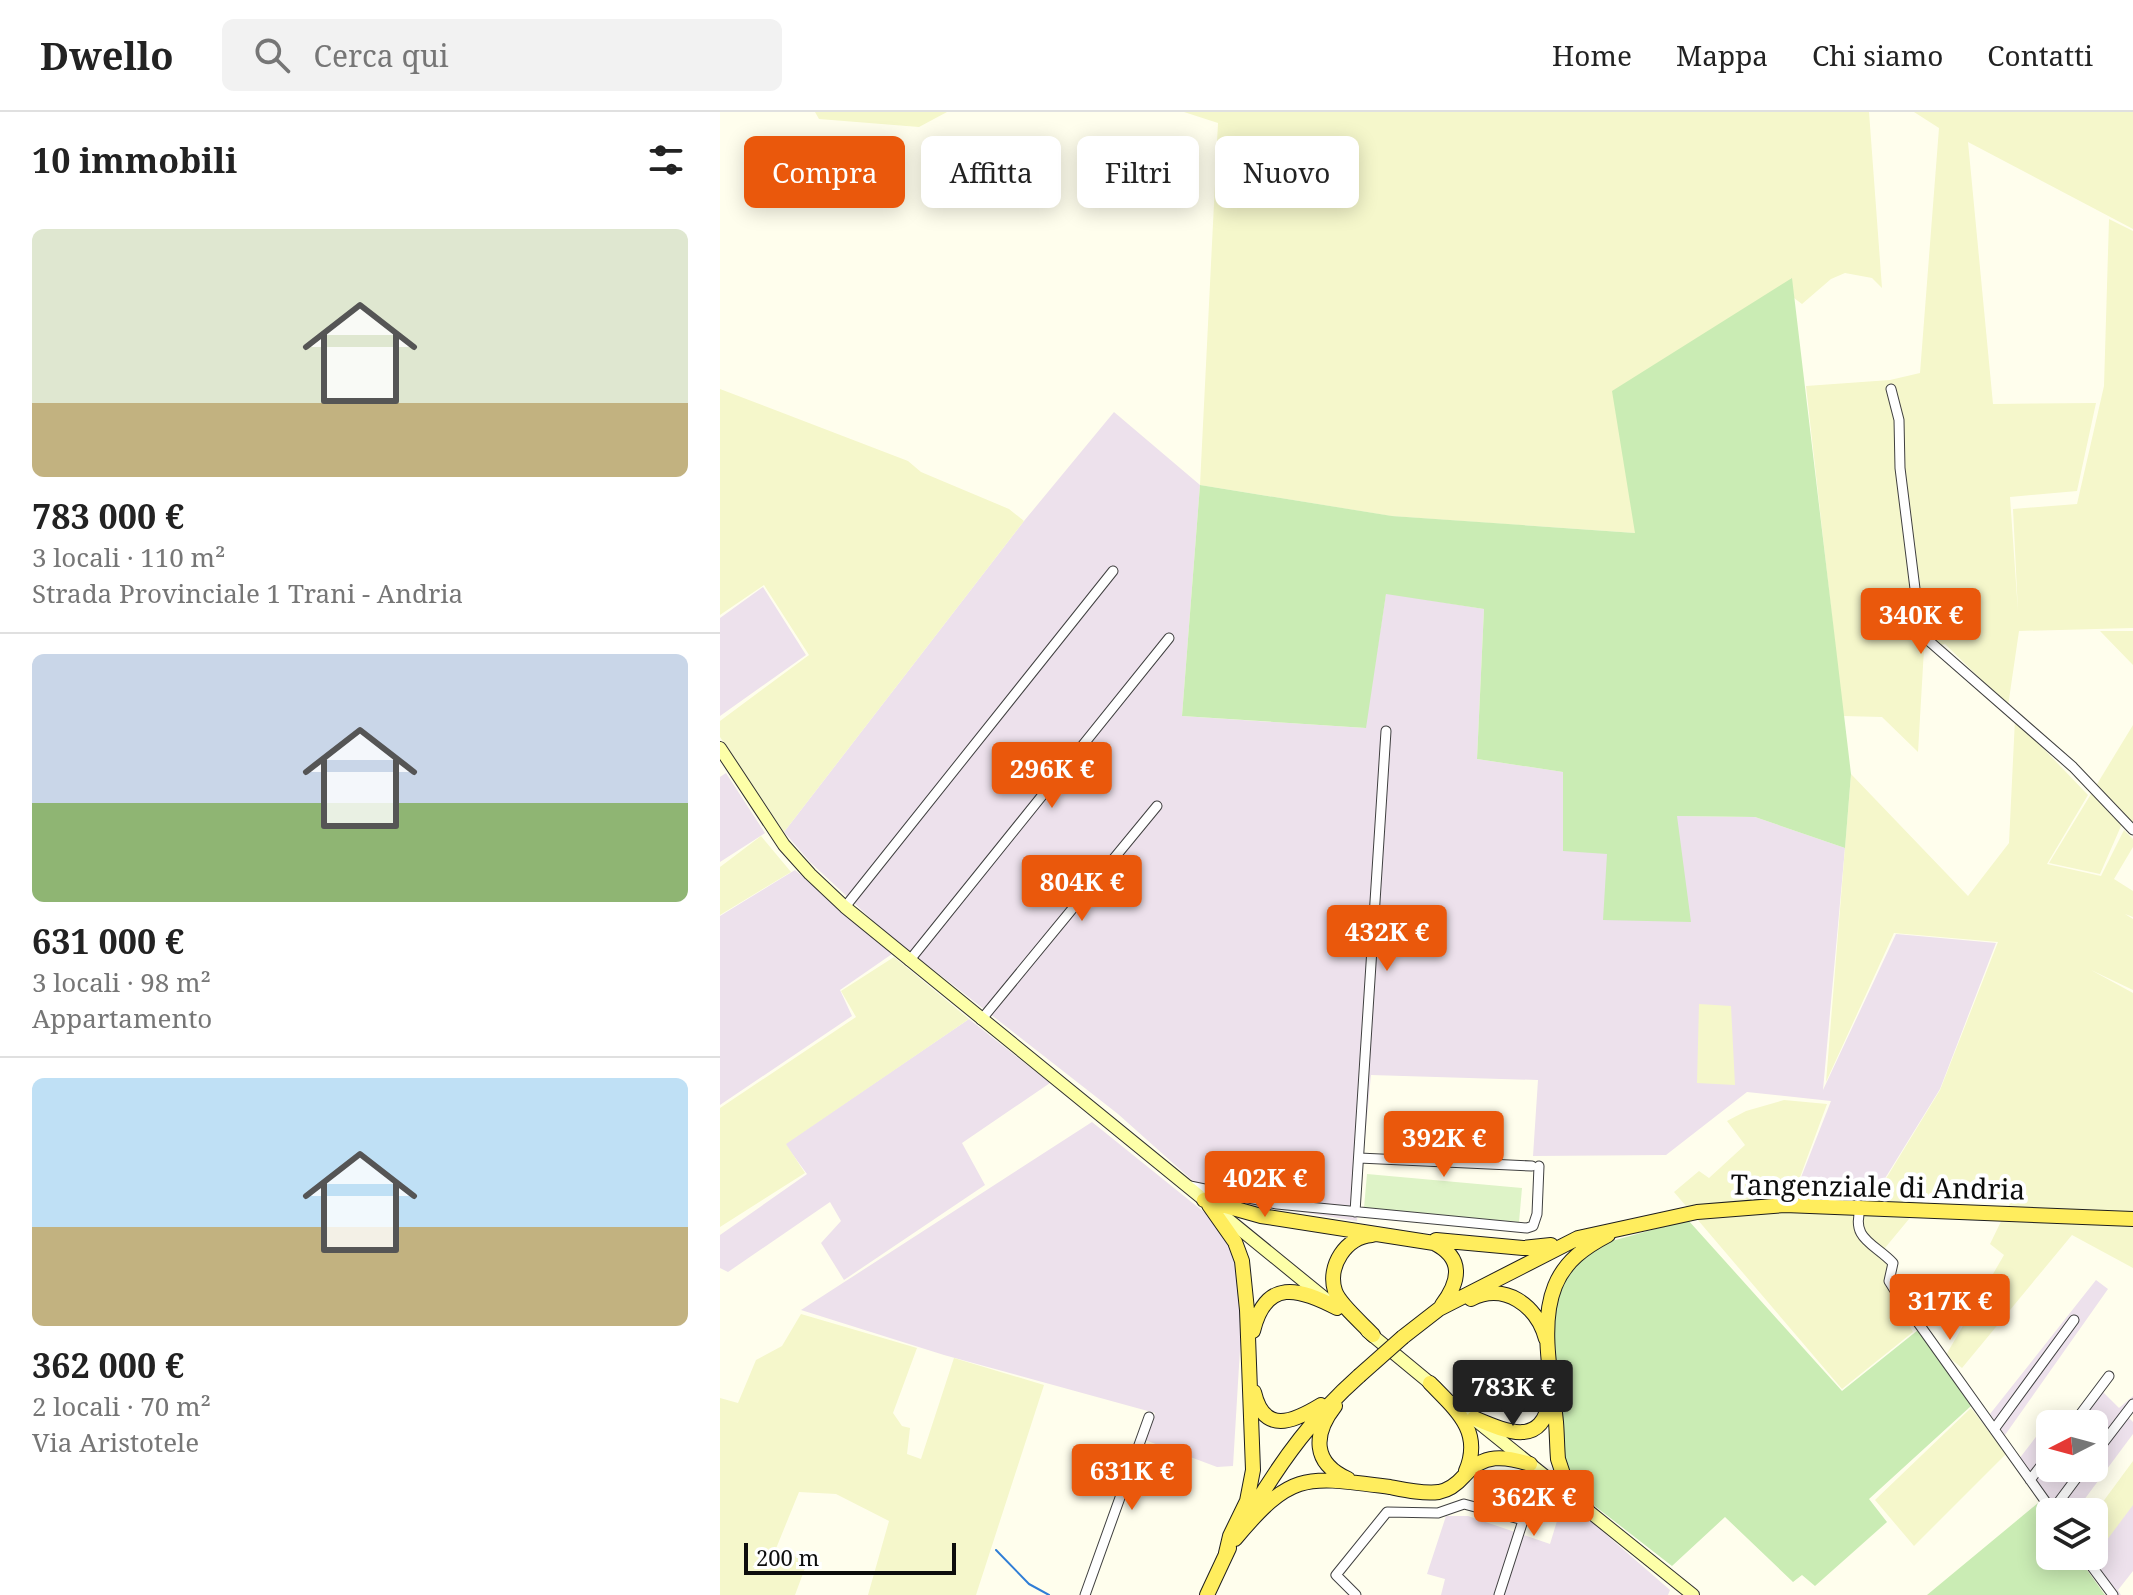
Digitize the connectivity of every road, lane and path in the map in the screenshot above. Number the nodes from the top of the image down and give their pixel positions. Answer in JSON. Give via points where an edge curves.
{"nodes":[{"id":1,"x":1891,"y":389,"type":"dead end"},
{"id":2,"x":1113,"y":571,"type":"dead end"},
{"id":3,"x":1169,"y":638,"type":"dead end"},
{"id":4,"x":1386,"y":731,"type":"dead end"},
{"id":5,"x":720,"y":748,"type":"edge"},
{"id":6,"x":1157,"y":806,"type":"dead end"},
{"id":7,"x":2133,"y":830,"type":"edge"},
{"id":8,"x":845,"y":907,"type":"junction"},
{"id":9,"x":909,"y":961,"type":"junction"},
{"id":10,"x":981,"y":1020,"type":"junction"},
{"id":11,"x":1359,"y":1158,"type":"junction"},
{"id":12,"x":1183,"y":1184,"type":"junction"},
{"id":13,"x":1206,"y":1202,"type":"junction"},
{"id":14,"x":1861,"y":1207,"type":"junction"},
{"id":15,"x":1355,"y":1212,"type":"junction"},
{"id":16,"x":2133,"y":1219,"type":"edge"},
{"id":17,"x":1638,"y":1224,"type":"junction"},
{"id":18,"x":1391,"y":1235,"type":"junction"},
{"id":19,"x":1407,"y":1237,"type":"junction"},
{"id":20,"x":1571,"y":1241,"type":"junction"},
{"id":21,"x":1337,"y":1308,"type":"junction"},
{"id":22,"x":1439,"y":1309,"type":"junction"},
{"id":23,"x":2074,"y":1320,"type":"dead end"},
{"id":24,"x":1420,"y":1323,"type":"junction"},
{"id":25,"x":1373,"y":1335,"type":"junction"},
{"id":26,"x":1249,"y":1347,"type":"junction"},
{"id":27,"x":1548,"y":1349,"type":"junction"},
{"id":28,"x":1250,"y":1376,"type":"junction"},
{"id":29,"x":2109,"y":1376,"type":"dead end"},
{"id":30,"x":1355,"y":1380,"type":"junction"},
{"id":31,"x":1430,"y":1383,"type":"junction"},
{"id":32,"x":1552,"y":1391,"type":"junction"},
{"id":33,"x":1332,"y":1398,"type":"junction"},
{"id":34,"x":2133,"y":1404,"type":"edge"},
{"id":35,"x":2084,"y":1410,"type":"edge"},
{"id":36,"x":1149,"y":1417,"type":"dead end"},
{"id":37,"x":1474,"y":1418,"type":"junction"},
{"id":38,"x":1995,"y":1428,"type":"junction"},
{"id":39,"x":2108,"y":1437,"type":"edge"},
{"id":40,"x":1534,"y":1468,"type":"junction"},
{"id":41,"x":2036,"y":1472,"type":"edge"},
{"id":42,"x":1465,"y":1474,"type":"junction"},
{"id":43,"x":2030,"y":1480,"type":"junction"},
{"id":44,"x":1356,"y":1483,"type":"junction"},
{"id":45,"x":2043,"y":1498,"type":"edge"},
{"id":46,"x":1587,"y":1510,"type":"junction"},
{"id":47,"x":1523,"y":1520,"type":"junction"},
{"id":48,"x":1235,"y":1540,"type":"junction"},
{"id":49,"x":1226,"y":1553,"type":"junction"},
{"id":50,"x":2094,"y":1570,"type":"edge"},
{"id":51,"x":1085,"y":1595,"type":"edge"},
{"id":52,"x":1207,"y":1595,"type":"edge"},
{"id":53,"x":1356,"y":1595,"type":"edge"},
{"id":54,"x":1499,"y":1595,"type":"edge"},
{"id":55,"x":1693,"y":1595,"type":"edge"},
{"id":56,"x":2113,"y":1595,"type":"edge"}],
"edges":[{"from":1,"to":7,"type":"street","via":[[1899,420],[1921,637],[2073,767]]},
{"from":2,"to":8,"type":"street"},
{"from":3,"to":9,"type":"street"},
{"from":4,"to":11,"type":"street"},
{"from":5,"to":8,"type":"main road","via":[[784,845]]},
{"from":6,"to":10,"type":"street"},
{"from":8,"to":9,"type":"main road"},
{"from":9,"to":10,"type":"main road"},
{"from":10,"to":12,"type":"main road"},
{"from":11,"to":15,"type":"street"},
{"from":11,"to":15,"type":"street","via":[[1535,1166],[1537,1214],[1527,1228]]},
{"from":12,"to":13,"type":"main road"},
{"from":12,"to":15,"type":"street","via":[[1277,1204]]},
{"from":13,"to":18,"type":"main road","via":[[1261,1216]]},
{"from":13,"to":21,"type":"main road"},
{"from":13,"to":26,"type":"main road","via":[[1242,1261]]},
{"from":14,"to":16,"type":"main road","name":"Tangenziale di Andria"},
{"from":14,"to":17,"type":"main road","name":"Tangenziale di Andria","via":[[1725,1208]]},
{"from":14,"to":38,"type":"street","via":[[1858,1232],[1893,1263],[1889,1281]]},
{"from":17,"to":20,"type":"main road","name":"Tangenziale di Andria"},
{"from":17,"to":27,"type":"main road","via":[[1595,1242],[1564,1270],[1550,1306]]},
{"from":18,"to":19,"type":"main road"},
{"from":18,"to":25,"type":"main road","via":[[1353,1241],[1335,1265],[1335,1293]]},
{"from":19,"to":20,"type":"main road","via":[[1523,1248]]},
{"from":19,"to":22,"type":"main road","via":[[1434,1243],[1454,1260],[1452,1289]]},
{"from":20,"to":22,"type":"main road","name":"Tangenziale di Andria"},
{"from":21,"to":25,"type":"main road"},
{"from":21,"to":26,"type":"main road","via":[[1306,1293],[1272,1297],[1259,1312]]},
{"from":22,"to":24,"type":"main road","name":"Tangenziale di Andria"},
{"from":23,"to":38,"type":"street"},
{"from":24,"to":27,"type":"main road","via":[[1478,1296],[1503,1294],[1533,1311]]},
{"from":24,"to":30,"type":"main road","name":"Tangenziale di Andria","bridge":true},
{"from":25,"to":31,"type":"main road"},
{"from":26,"to":28,"type":"main road"},
{"from":27,"to":32,"type":"main road"},
{"from":28,"to":33,"type":"main road","via":[[1262,1411],[1279,1422],[1302,1416]]},
{"from":28,"to":49,"type":"main road","via":[[1251,1488]]},
{"from":29,"to":35,"type":"street"},
{"from":30,"to":33,"type":"main road","name":"Tangenziale di Andria"},
{"from":30,"to":44,"type":"main road","via":[[1325,1422],[1319,1445],[1331,1469]]},
{"from":31,"to":37,"type":"main road"},
{"from":31,"to":42,"type":"main road","via":[[1469,1430],[1473,1456]]},
{"from":32,"to":37,"type":"main road","via":[[1548,1414],[1528,1432],[1509,1432]]},
{"from":32,"to":46,"type":"main road","via":[[1560,1467]]},
{"from":33,"to":48,"type":"main road","name":"Tangenziale di Andria","via":[[1282,1462]]},
{"from":34,"to":39,"type":"street"},
{"from":36,"to":51,"type":"street"},
{"from":37,"to":40,"type":"main road"},
{"from":38,"to":43,"type":"street"},
{"from":40,"to":42,"type":"main road","via":[[1497,1456]]},
{"from":40,"to":46,"type":"main road"},
{"from":40,"to":47,"type":"street"},
{"from":41,"to":43,"type":"street"},
{"from":42,"to":44,"type":"main road","via":[[1459,1483],[1436,1492]]},
{"from":43,"to":45,"type":"street"},
{"from":44,"to":48,"type":"main road","via":[[1313,1480],[1283,1490]]},
{"from":46,"to":55,"type":"main road"},
{"from":47,"to":53,"type":"street","via":[[1464,1504],[1438,1513],[1387,1512],[1336,1575]]},
{"from":47,"to":54,"type":"street"},
{"from":48,"to":49,"type":"main road","name":"Tangenziale di Andria"},
{"from":49,"to":52,"type":"main road","name":"Tangenziale di Andria"},
{"from":50,"to":56,"type":"street"}]}
